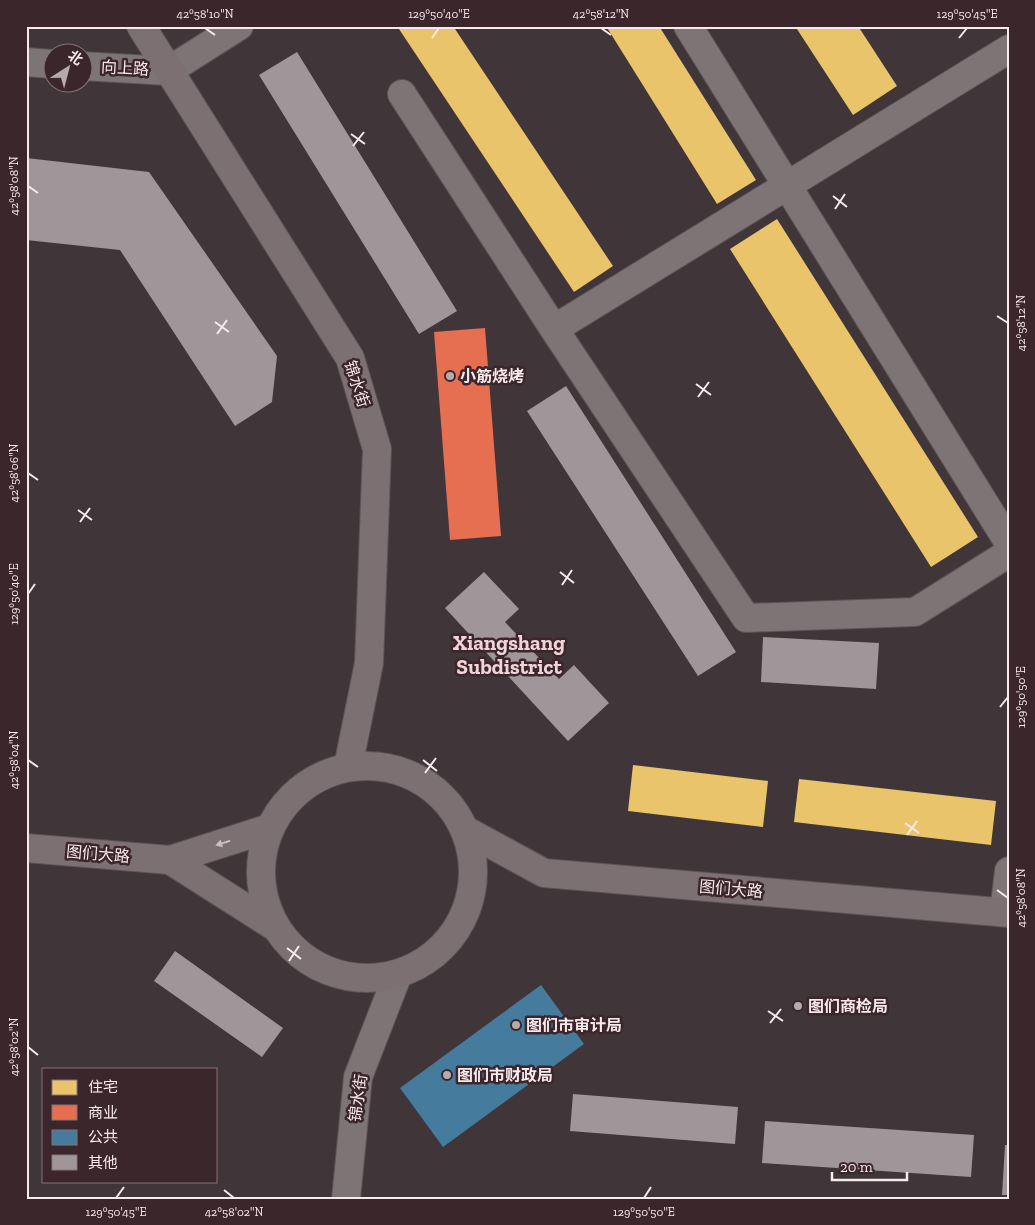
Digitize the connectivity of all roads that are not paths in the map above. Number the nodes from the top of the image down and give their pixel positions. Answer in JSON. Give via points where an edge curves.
{"nodes":[{"id":1,"x":141,"y":26,"type":"edge"},
{"id":2,"x":239,"y":26,"type":"edge"},
{"id":3,"x":688,"y":26,"type":"edge"},
{"id":4,"x":1009,"y":49,"type":"edge"},
{"id":5,"x":26,"y":62,"type":"edge"},
{"id":6,"x":42,"y":63,"type":"edge"},
{"id":7,"x":92,"y":67,"type":"edge"},
{"id":8,"x":168,"y":71,"type":"junction"},
{"id":9,"x":402,"y":94,"type":"dead end"},
{"id":10,"x":787,"y":185,"type":"junction"},
{"id":11,"x":554,"y":329,"type":"junction"},
{"id":12,"x":1009,"y":543,"type":"edge"},
{"id":13,"x":1009,"y":553,"type":"edge"},
{"id":14,"x":348,"y":768,"type":"junction"},
{"id":15,"x":270,"y":828,"type":"junction"},
{"id":16,"x":465,"y":830,"type":"junction"},
{"id":17,"x":26,"y":848,"type":"edge"},
{"id":18,"x":170,"y":860,"type":"junction"},
{"id":19,"x":1009,"y":871,"type":"edge"},
{"id":20,"x":1006,"y":912,"type":"edge"},
{"id":21,"x":276,"y":928,"type":"junction"},
{"id":22,"x":398,"y":974,"type":"junction"},
{"id":23,"x":346,"y":1199,"type":"edge"}],
"edges":[{"from":1,"to":8,"type":"main road","name":"锦水街"},
{"from":2,"to":8,"type":"street"},
{"from":3,"to":10,"type":"street"},
{"from":4,"to":10,"type":"street"},
{"from":5,"to":6,"type":"street"},
{"from":7,"to":8,"type":"street","name":"向上路"},
{"from":8,"to":14,"type":"main road","name":"锦水街","via":[[350,358],[377,449],[369,663]]},
{"from":9,"to":11,"type":"street"},
{"from":10,"to":11,"type":"street"},
{"from":10,"to":12,"type":"street"},
{"from":11,"to":13,"type":"street","via":[[746,618],[915,612]]},
{"from":14,"to":15,"type":"main road","via":[[315,779],[289,800]]},
{"from":14,"to":16,"type":"main road","via":[[383,767],[417,778],[445,800]]},
{"from":15,"to":18,"type":"main road","one_way":true},
{"from":15,"to":21,"type":"main road","via":[[261,862],[264,896]]},
{"from":16,"to":20,"type":"main road","name":"图们大路","via":[[544,874]]},
{"from":16,"to":22,"type":"main road","via":[[473,864],[470,900],[455,932],[430,958]]},
{"from":17,"to":18,"type":"main road","name":"图们大路"},
{"from":18,"to":21,"type":"main road"},
{"from":19,"to":20,"type":"street"},
{"from":21,"to":22,"type":"main road","via":[[300,954],[330,972],[364,978]]},
{"from":22,"to":23,"type":"street","name":"锦水街","via":[[358,1077]]}]}
